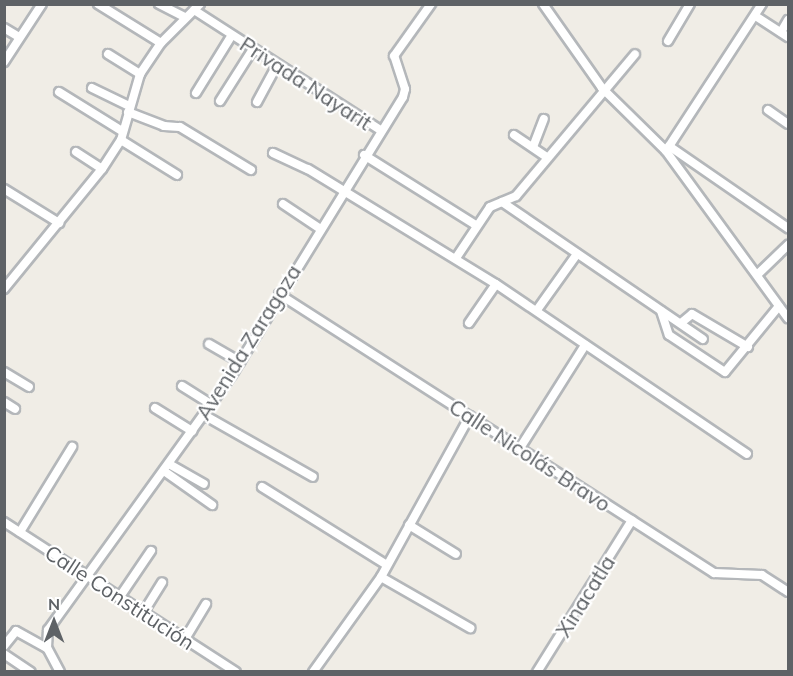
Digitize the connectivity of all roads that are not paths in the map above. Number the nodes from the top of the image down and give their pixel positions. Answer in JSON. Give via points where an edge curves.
{"nodes":[{"id":1,"x":42,"y":4,"type":"edge"},
{"id":2,"x":98,"y":4,"type":"edge"},
{"id":3,"x":159,"y":4,"type":"edge"},
{"id":4,"x":690,"y":4,"type":"edge"},
{"id":5,"x":762,"y":4,"type":"edge"},
{"id":6,"x":427,"y":6,"type":"edge"},
{"id":7,"x":548,"y":7,"type":"edge"},
{"id":8,"x":197,"y":8,"type":"edge"},
{"id":9,"x":185,"y":17,"type":"junction"},
{"id":10,"x":757,"y":17,"type":"junction"},
{"id":11,"x":789,"y":20,"type":"edge"},
{"id":12,"x":4,"y":28,"type":"edge"},
{"id":13,"x":232,"y":35,"type":"junction"},
{"id":14,"x":785,"y":35,"type":"edge"},
{"id":15,"x":19,"y":37,"type":"junction"},
{"id":16,"x":668,"y":41,"type":"dead end"},
{"id":17,"x":161,"y":43,"type":"junction"},
{"id":18,"x":253,"y":48,"type":"junction"},
{"id":19,"x":108,"y":54,"type":"dead end"},
{"id":20,"x":635,"y":54,"type":"dead end"},
{"id":21,"x":4,"y":62,"type":"edge"},
{"id":22,"x":277,"y":64,"type":"junction"},
{"id":23,"x":140,"y":74,"type":"junction"},
{"id":24,"x":92,"y":88,"type":"dead end"},
{"id":25,"x":602,"y":88,"type":"junction"},
{"id":26,"x":59,"y":92,"type":"dead end"},
{"id":27,"x":196,"y":93,"type":"dead end"},
{"id":28,"x":220,"y":101,"type":"dead end"},
{"id":29,"x":257,"y":102,"type":"dead end"},
{"id":30,"x":129,"y":109,"type":"junction"},
{"id":31,"x":768,"y":110,"type":"dead end"},
{"id":32,"x":544,"y":119,"type":"dead end"},
{"id":33,"x":789,"y":124,"type":"edge"},
{"id":34,"x":380,"y":130,"type":"junction"},
{"id":35,"x":514,"y":135,"type":"dead end"},
{"id":36,"x":122,"y":136,"type":"junction"},
{"id":37,"x":533,"y":147,"type":"junction"},
{"id":38,"x":668,"y":148,"type":"junction"},
{"id":39,"x":76,"y":152,"type":"dead end"},
{"id":40,"x":273,"y":153,"type":"dead end"},
{"id":41,"x":364,"y":155,"type":"junction"},
{"id":42,"x":547,"y":157,"type":"junction"},
{"id":43,"x":102,"y":169,"type":"junction"},
{"id":44,"x":251,"y":170,"type":"dead end"},
{"id":45,"x":177,"y":175,"type":"dead end"},
{"id":46,"x":4,"y":189,"type":"edge"},
{"id":47,"x":343,"y":189,"type":"junction"},
{"id":48,"x":502,"y":202,"type":"junction"},
{"id":49,"x":284,"y":204,"type":"dead end"},
{"id":50,"x":59,"y":223,"type":"junction"},
{"id":51,"x":477,"y":226,"type":"junction"},
{"id":52,"x":319,"y":228,"type":"junction"},
{"id":53,"x":789,"y":228,"type":"edge"},
{"id":54,"x":789,"y":245,"type":"edge"},
{"id":55,"x":577,"y":254,"type":"junction"},
{"id":56,"x":456,"y":258,"type":"junction"},
{"id":57,"x":758,"y":274,"type":"junction"},
{"id":58,"x":496,"y":284,"type":"junction"},
{"id":59,"x":4,"y":289,"type":"edge"},
{"id":60,"x":279,"y":294,"type":"junction"},
{"id":61,"x":780,"y":306,"type":"junction"},
{"id":62,"x":537,"y":310,"type":"junction"},
{"id":63,"x":661,"y":311,"type":"junction"},
{"id":64,"x":789,"y":318,"type":"edge"},
{"id":65,"x":470,"y":323,"type":"dead end"},
{"id":66,"x":681,"y":323,"type":"junction"},
{"id":67,"x":703,"y":339,"type":"dead end"},
{"id":68,"x":209,"y":344,"type":"dead end"},
{"id":69,"x":585,"y":345,"type":"junction"},
{"id":70,"x":748,"y":347,"type":"junction"},
{"id":71,"x":240,"y":362,"type":"junction"},
{"id":72,"x":4,"y":372,"type":"edge"},
{"id":73,"x":182,"y":386,"type":"dead end"},
{"id":74,"x":29,"y":387,"type":"dead end"},
{"id":75,"x":4,"y":402,"type":"edge"},
{"id":76,"x":211,"y":404,"type":"junction"},
{"id":77,"x":155,"y":408,"type":"dead end"},
{"id":78,"x":15,"y":409,"type":"dead end"},
{"id":79,"x":204,"y":415,"type":"junction"},
{"id":80,"x":470,"y":416,"type":"junction"},
{"id":81,"x":192,"y":431,"type":"junction"},
{"id":82,"x":72,"y":447,"type":"dead end"},
{"id":83,"x":520,"y":448,"type":"junction"},
{"id":84,"x":747,"y":454,"type":"dead end"},
{"id":85,"x":166,"y":468,"type":"junction"},
{"id":86,"x":313,"y":477,"type":"dead end"},
{"id":87,"x":204,"y":484,"type":"dead end"},
{"id":88,"x":262,"y":487,"type":"dead end"},
{"id":89,"x":212,"y":505,"type":"dead end"},
{"id":90,"x":632,"y":520,"type":"junction"},
{"id":91,"x":4,"y":522,"type":"edge"},
{"id":92,"x":409,"y":525,"type":"junction"},
{"id":93,"x":20,"y":532,"type":"junction"},
{"id":94,"x":151,"y":551,"type":"dead end"},
{"id":95,"x":456,"y":554,"type":"dead end"},
{"id":96,"x":387,"y":565,"type":"junction"},
{"id":97,"x":87,"y":574,"type":"junction"},
{"id":98,"x":381,"y":577,"type":"junction"},
{"id":99,"x":162,"y":583,"type":"dead end"},
{"id":100,"x":789,"y":592,"type":"edge"},
{"id":101,"x":119,"y":598,"type":"junction"},
{"id":102,"x":206,"y":604,"type":"dead end"},
{"id":103,"x":143,"y":613,"type":"junction"},
{"id":104,"x":470,"y":628,"type":"dead end"},
{"id":105,"x":185,"y":639,"type":"junction"},
{"id":106,"x":4,"y":645,"type":"edge"},
{"id":107,"x":47,"y":648,"type":"junction"},
{"id":108,"x":4,"y":654,"type":"edge"},
{"id":109,"x":31,"y":672,"type":"edge"},
{"id":110,"x":60,"y":672,"type":"edge"},
{"id":111,"x":236,"y":672,"type":"edge"},
{"id":112,"x":313,"y":672,"type":"edge"},
{"id":113,"x":537,"y":672,"type":"edge"}],
"edges":[{"from":1,"to":15,"type":"street"},
{"from":2,"to":17,"type":"street"},
{"from":3,"to":9,"type":"street"},
{"from":4,"to":16,"type":"street"},
{"from":5,"to":10,"type":"street"},
{"from":6,"to":34,"type":"street","name":"Avenida Zaragoza","via":[[394,56],[405,88]]},
{"from":7,"to":25,"type":"street"},
{"from":8,"to":9,"type":"street"},
{"from":8,"to":13,"type":"street","name":"Privada Nayarit"},
{"from":9,"to":17,"type":"street"},
{"from":10,"to":14,"type":"street"},
{"from":10,"to":38,"type":"street"},
{"from":11,"to":14,"type":"street"},
{"from":12,"to":15,"type":"street"},
{"from":13,"to":18,"type":"street","name":"Privada Nayarit"},
{"from":13,"to":27,"type":"street","name":"Privada Nayarit"},
{"from":15,"to":21,"type":"street"},
{"from":17,"to":23,"type":"street"},
{"from":18,"to":22,"type":"street","name":"Privada Nayarit"},
{"from":18,"to":28,"type":"street"},
{"from":19,"to":23,"type":"street"},
{"from":20,"to":25,"type":"street"},
{"from":22,"to":29,"type":"street"},
{"from":22,"to":34,"type":"street","name":"Privada Nayarit"},
{"from":23,"to":30,"type":"street"},
{"from":24,"to":30,"type":"street"},
{"from":25,"to":38,"type":"street"},
{"from":25,"to":42,"type":"street"},
{"from":26,"to":36,"type":"street"},
{"from":30,"to":36,"type":"street"},
{"from":30,"to":44,"type":"street","via":[[164,126],[180,127]]},
{"from":31,"to":33,"type":"street"},
{"from":32,"to":37,"type":"street"},
{"from":34,"to":41,"type":"street","name":"Avenida Zaragoza"},
{"from":35,"to":37,"type":"street"},
{"from":36,"to":43,"type":"street"},
{"from":36,"to":45,"type":"street"},
{"from":37,"to":42,"type":"street"},
{"from":38,"to":53,"type":"street"},
{"from":38,"to":57,"type":"street"},
{"from":39,"to":43,"type":"street"},
{"from":40,"to":47,"type":"street"},
{"from":41,"to":47,"type":"street","name":"Avenida Zaragoza"},
{"from":41,"to":51,"type":"street"},
{"from":42,"to":48,"type":"street","via":[[516,196]]},
{"from":43,"to":50,"type":"street"},
{"from":46,"to":50,"type":"street"},
{"from":47,"to":52,"type":"street","name":"Avenida Zaragoza"},
{"from":47,"to":56,"type":"street"},
{"from":48,"to":51,"type":"street","via":[[490,207]]},
{"from":48,"to":55,"type":"street"},
{"from":49,"to":52,"type":"street"},
{"from":50,"to":59,"type":"street"},
{"from":51,"to":56,"type":"street"},
{"from":52,"to":60,"type":"street","name":"Avenida Zaragoza"},
{"from":54,"to":57,"type":"street"},
{"from":55,"to":62,"type":"street"},
{"from":55,"to":63,"type":"street"},
{"from":56,"to":58,"type":"street"},
{"from":57,"to":61,"type":"street"},
{"from":58,"to":62,"type":"street"},
{"from":58,"to":65,"type":"street"},
{"from":60,"to":71,"type":"street","name":"Avenida Zaragoza"},
{"from":60,"to":80,"type":"street","name":"Calle Nicolás Bravo"},
{"from":61,"to":64,"type":"street"},
{"from":61,"to":70,"type":"street"},
{"from":62,"to":69,"type":"street"},
{"from":63,"to":66,"type":"street"},
{"from":63,"to":70,"type":"street","via":[[669,335],[724,372]]},
{"from":66,"to":67,"type":"street"},
{"from":66,"to":70,"type":"street","via":[[692,314]]},
{"from":68,"to":71,"type":"street"},
{"from":69,"to":83,"type":"street"},
{"from":69,"to":84,"type":"street"},
{"from":71,"to":76,"type":"street","name":"Avenida Zaragoza"},
{"from":72,"to":74,"type":"street"},
{"from":73,"to":76,"type":"street"},
{"from":75,"to":78,"type":"street"},
{"from":76,"to":79,"type":"street","name":"Avenida Zaragoza"},
{"from":77,"to":81,"type":"street"},
{"from":79,"to":81,"type":"street","name":"Avenida Zaragoza"},
{"from":79,"to":86,"type":"street"},
{"from":80,"to":83,"type":"street","name":"Calle Nicolás Bravo"},
{"from":80,"to":92,"type":"street"},
{"from":81,"to":85,"type":"street","name":"Avenida Zaragoza"},
{"from":82,"to":93,"type":"street"},
{"from":83,"to":90,"type":"street","name":"Calle Nicolás Bravo"},
{"from":85,"to":87,"type":"street"},
{"from":85,"to":89,"type":"street"},
{"from":85,"to":97,"type":"street","name":"Avenida Zaragoza"},
{"from":88,"to":96,"type":"street"},
{"from":90,"to":100,"type":"street","name":"Calle Nicolás Bravo","via":[[714,573],[762,575]]},
{"from":90,"to":113,"type":"street","name":"Xinacatla"},
{"from":91,"to":93,"type":"street","name":"Calle Constitución"},
{"from":92,"to":95,"type":"street"},
{"from":92,"to":96,"type":"street"},
{"from":93,"to":97,"type":"street","name":"Calle Constitución"},
{"from":94,"to":101,"type":"street"},
{"from":96,"to":98,"type":"street"},
{"from":97,"to":101,"type":"street","name":"Calle Constitución"},
{"from":97,"to":107,"type":"street","name":"Avenida Zaragoza","via":[[48,630]]},
{"from":98,"to":104,"type":"street"},
{"from":98,"to":112,"type":"street"},
{"from":99,"to":103,"type":"street"},
{"from":101,"to":103,"type":"street","name":"Calle Constitución"},
{"from":102,"to":105,"type":"street"},
{"from":103,"to":105,"type":"street","name":"Calle Constitución"},
{"from":105,"to":111,"type":"street","name":"Calle Constitución"},
{"from":106,"to":107,"type":"street","via":[[16,631]]},
{"from":107,"to":110,"type":"street"},
{"from":108,"to":109,"type":"street"}]}
